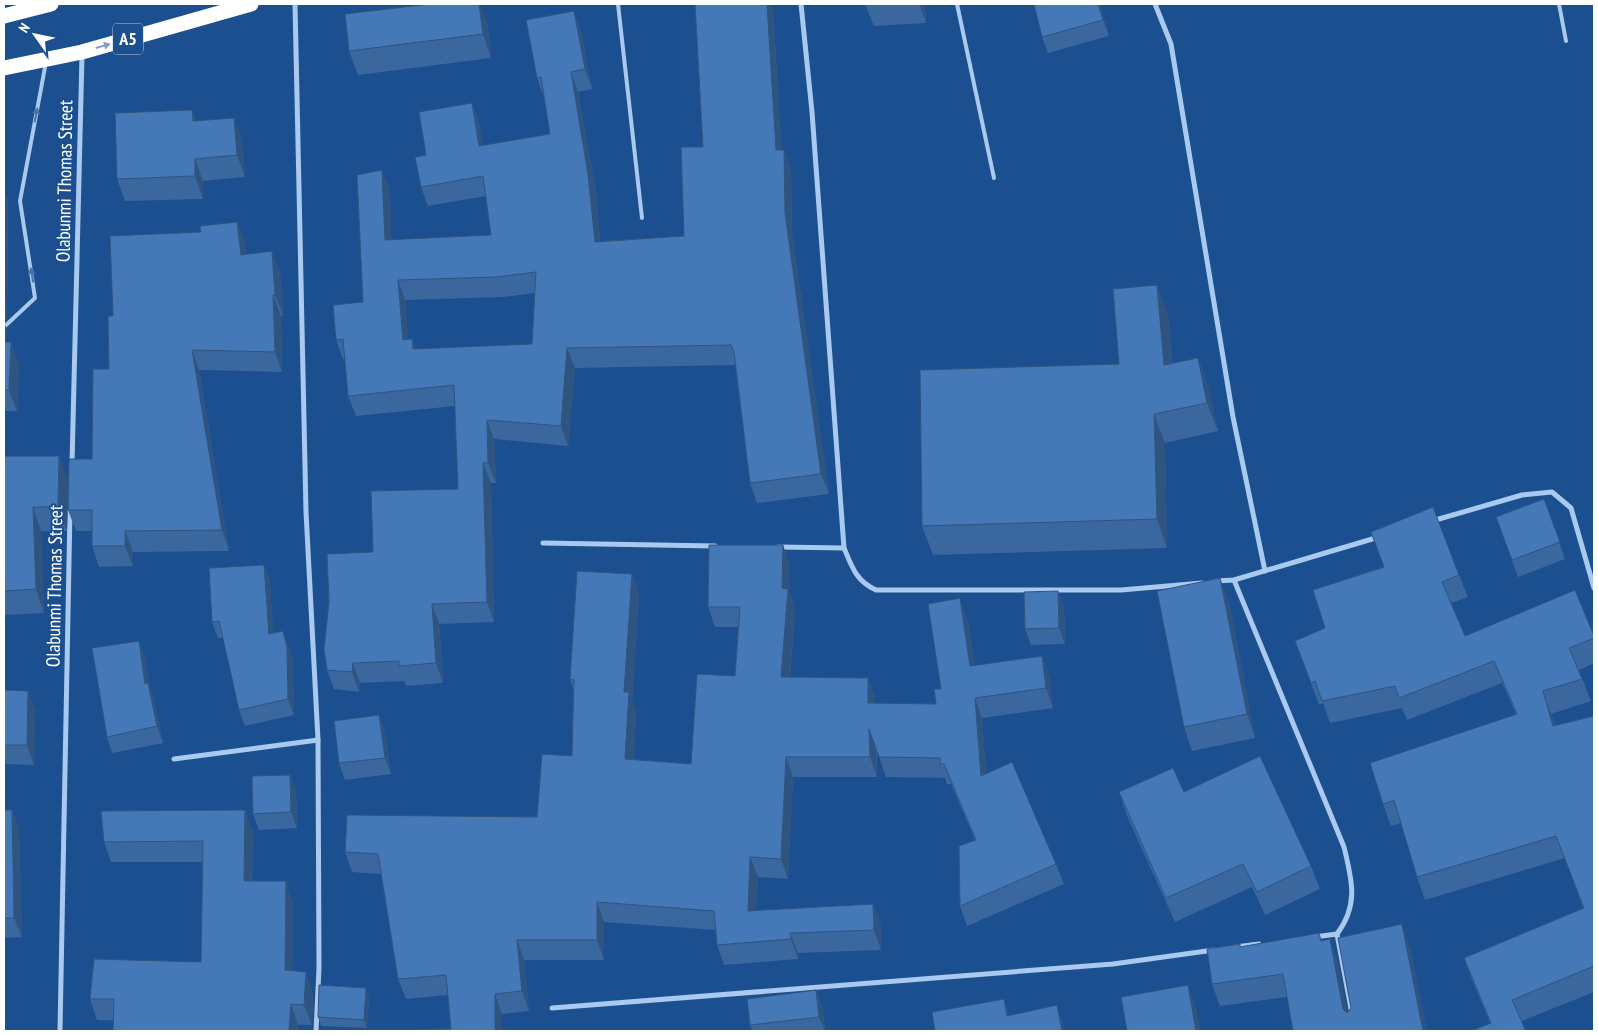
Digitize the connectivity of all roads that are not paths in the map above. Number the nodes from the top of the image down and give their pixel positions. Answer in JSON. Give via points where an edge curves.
{"nodes":[{"id":1,"x":51,"y":4,"type":"edge"},
{"id":2,"x":251,"y":4,"type":"edge"},
{"id":3,"x":295,"y":4,"type":"edge"},
{"id":4,"x":618,"y":4,"type":"edge"},
{"id":5,"x":801,"y":4,"type":"edge"},
{"id":6,"x":957,"y":4,"type":"edge"},
{"id":7,"x":1155,"y":4,"type":"edge"},
{"id":8,"x":1559,"y":4,"type":"edge"},
{"id":9,"x":4,"y":16,"type":"edge"},
{"id":10,"x":1566,"y":40,"type":"dead end"},
{"id":11,"x":82,"y":52,"type":"junction"},
{"id":12,"x":47,"y":60,"type":"junction"},
{"id":13,"x":4,"y":68,"type":"edge"},
{"id":14,"x":994,"y":178,"type":"dead end"},
{"id":15,"x":642,"y":218,"type":"dead end"},
{"id":16,"x":4,"y":327,"type":"edge"},
{"id":17,"x":72,"y":471,"type":"edge"},
{"id":18,"x":71,"y":501,"type":"edge"},
{"id":19,"x":1427,"y":523,"type":"edge"},
{"id":20,"x":1389,"y":534,"type":"edge"},
{"id":21,"x":543,"y":544,"type":"dead end"},
{"id":22,"x":718,"y":546,"type":"edge"},
{"id":23,"x":767,"y":547,"type":"edge"},
{"id":24,"x":844,"y":548,"type":"junction"},
{"id":25,"x":1265,"y":571,"type":"junction"},
{"id":26,"x":1234,"y":580,"type":"junction"},
{"id":27,"x":1594,"y":588,"type":"edge"},
{"id":28,"x":318,"y":740,"type":"junction"},
{"id":29,"x":174,"y":759,"type":"dead end"},
{"id":30,"x":1337,"y":934,"type":"junction"},
{"id":31,"x":1308,"y":938,"type":"edge"},
{"id":32,"x":1269,"y":943,"type":"edge"},
{"id":33,"x":1230,"y":948,"type":"edge"},
{"id":34,"x":1220,"y":950,"type":"edge"},
{"id":35,"x":552,"y":1008,"type":"dead end"},
{"id":36,"x":1353,"y":1022,"type":"edge"},
{"id":37,"x":60,"y":1031,"type":"edge"},
{"id":38,"x":316,"y":1031,"type":"edge"}],
"edges":[{"from":1,"to":9,"type":"highway"},
{"from":11,"to":2,"type":"highway","number":"A5","one_way":true},
{"from":3,"to":28,"type":"street","via":[[306,512]]},
{"from":4,"to":15,"type":"lane"},
{"from":5,"to":24,"type":"street"},
{"from":6,"to":14,"type":"lane"},
{"from":7,"to":25,"type":"street","via":[[1171,44],[1233,417]]},
{"from":8,"to":10,"type":"lane"},
{"from":11,"to":12,"type":"highway","number":"A5"},
{"from":11,"to":17,"type":"street","name":"Olabunmi Thomas Street"},
{"from":12,"to":13,"type":"highway","number":"A5"},
{"from":16,"to":12,"type":"lane","one_way":true,"via":[[35,298],[20,201]]},
{"from":18,"to":37,"type":"street","name":"Olabunmi Thomas Street"},
{"from":19,"to":27,"type":"street","via":[[1522,495],[1552,492],[1571,508]]},
{"from":20,"to":25,"type":"street"},
{"from":21,"to":22,"type":"street"},
{"from":23,"to":24,"type":"street"},
{"from":24,"to":26,"type":"street","via":[[856,576],[876,590],[1122,590]]},
{"from":25,"to":26,"type":"street"},
{"from":26,"to":30,"type":"street","via":[[1344,847],[1353,886],[1346,922]]},
{"from":28,"to":29,"type":"street"},
{"from":28,"to":38,"type":"street","via":[[319,968]]},
{"from":30,"to":31,"type":"street"},
{"from":30,"to":36,"type":"street"},
{"from":32,"to":33,"type":"street"},
{"from":34,"to":35,"type":"street","via":[[1113,964]]}]}
